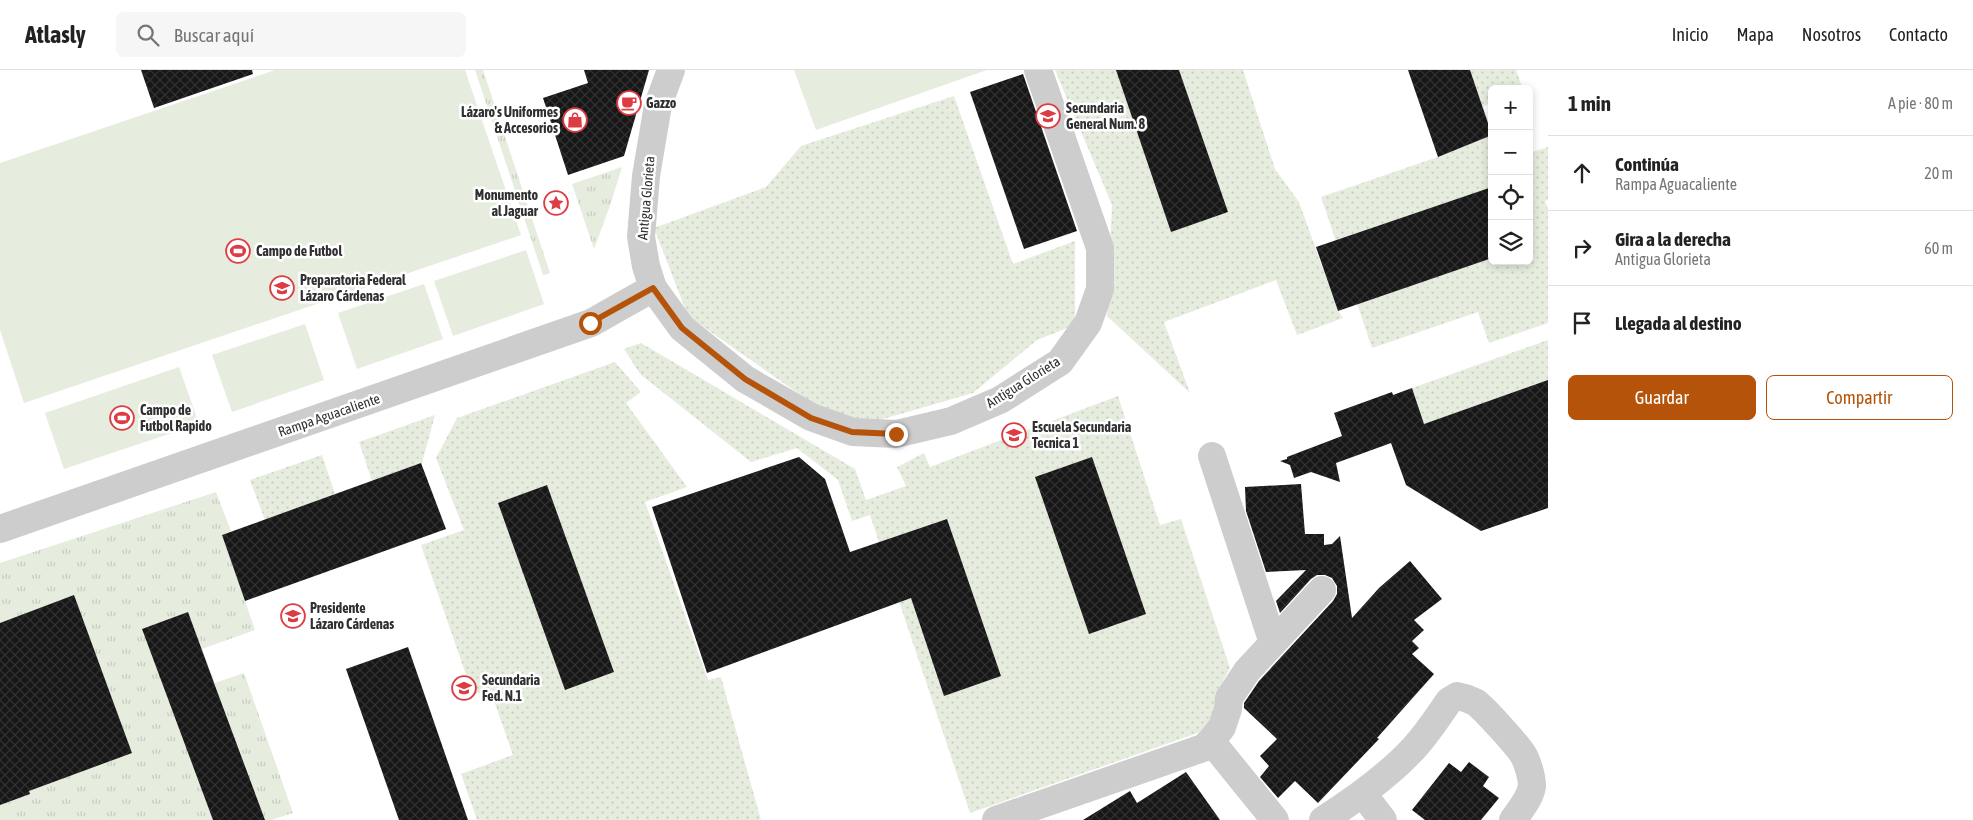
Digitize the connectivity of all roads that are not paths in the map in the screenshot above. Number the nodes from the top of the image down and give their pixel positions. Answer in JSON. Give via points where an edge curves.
{"nodes":[{"id":1,"x":671,"y":70,"type":"edge"},
{"id":2,"x":1038,"y":70,"type":"edge"},
{"id":3,"x":653,"y":288,"type":"junction"},
{"id":4,"x":1212,"y":456,"type":"dead end"},
{"id":5,"x":0,"y":529,"type":"edge"},
{"id":6,"x":1322,"y":590,"type":"dead end"},
{"id":7,"x":1272,"y":643,"type":"junction"},
{"id":8,"x":1211,"y":741,"type":"junction"},
{"id":9,"x":1363,"y":794,"type":"junction"},
{"id":10,"x":996,"y":820,"type":"edge"},
{"id":11,"x":1276,"y":820,"type":"edge"},
{"id":12,"x":1323,"y":820,"type":"edge"},
{"id":13,"x":1384,"y":820,"type":"edge"},
{"id":14,"x":1513,"y":820,"type":"edge"}],
"edges":[{"from":1,"to":3,"type":"street","name":"Antigua Glorieta","via":[[658,105],[646,176],[641,237]]},
{"from":2,"to":3,"type":"street","name":"Antigua Glorieta","via":[[1100,248],[1100,289],[1088,323],[1060,362],[1000,400],[951,421],[896,434],[852,432],[811,418],[745,379],[682,328]]},
{"from":3,"to":5,"type":"street","name":"Rampa Aguacaliente","via":[[590,323]]},
{"from":4,"to":7,"type":"street"},
{"from":6,"to":7,"type":"street"},
{"from":7,"to":8,"type":"street","via":[[1229,698],[1222,727]]},
{"from":8,"to":10,"type":"street","via":[[1192,753]]},
{"from":8,"to":11,"type":"street"},
{"from":9,"to":12,"type":"street"},
{"from":9,"to":13,"type":"street"},
{"from":9,"to":14,"type":"street","via":[[1415,747],[1449,702],[1457,696],[1464,697],[1476,703],[1525,758],[1532,787],[1528,799]]}]}
